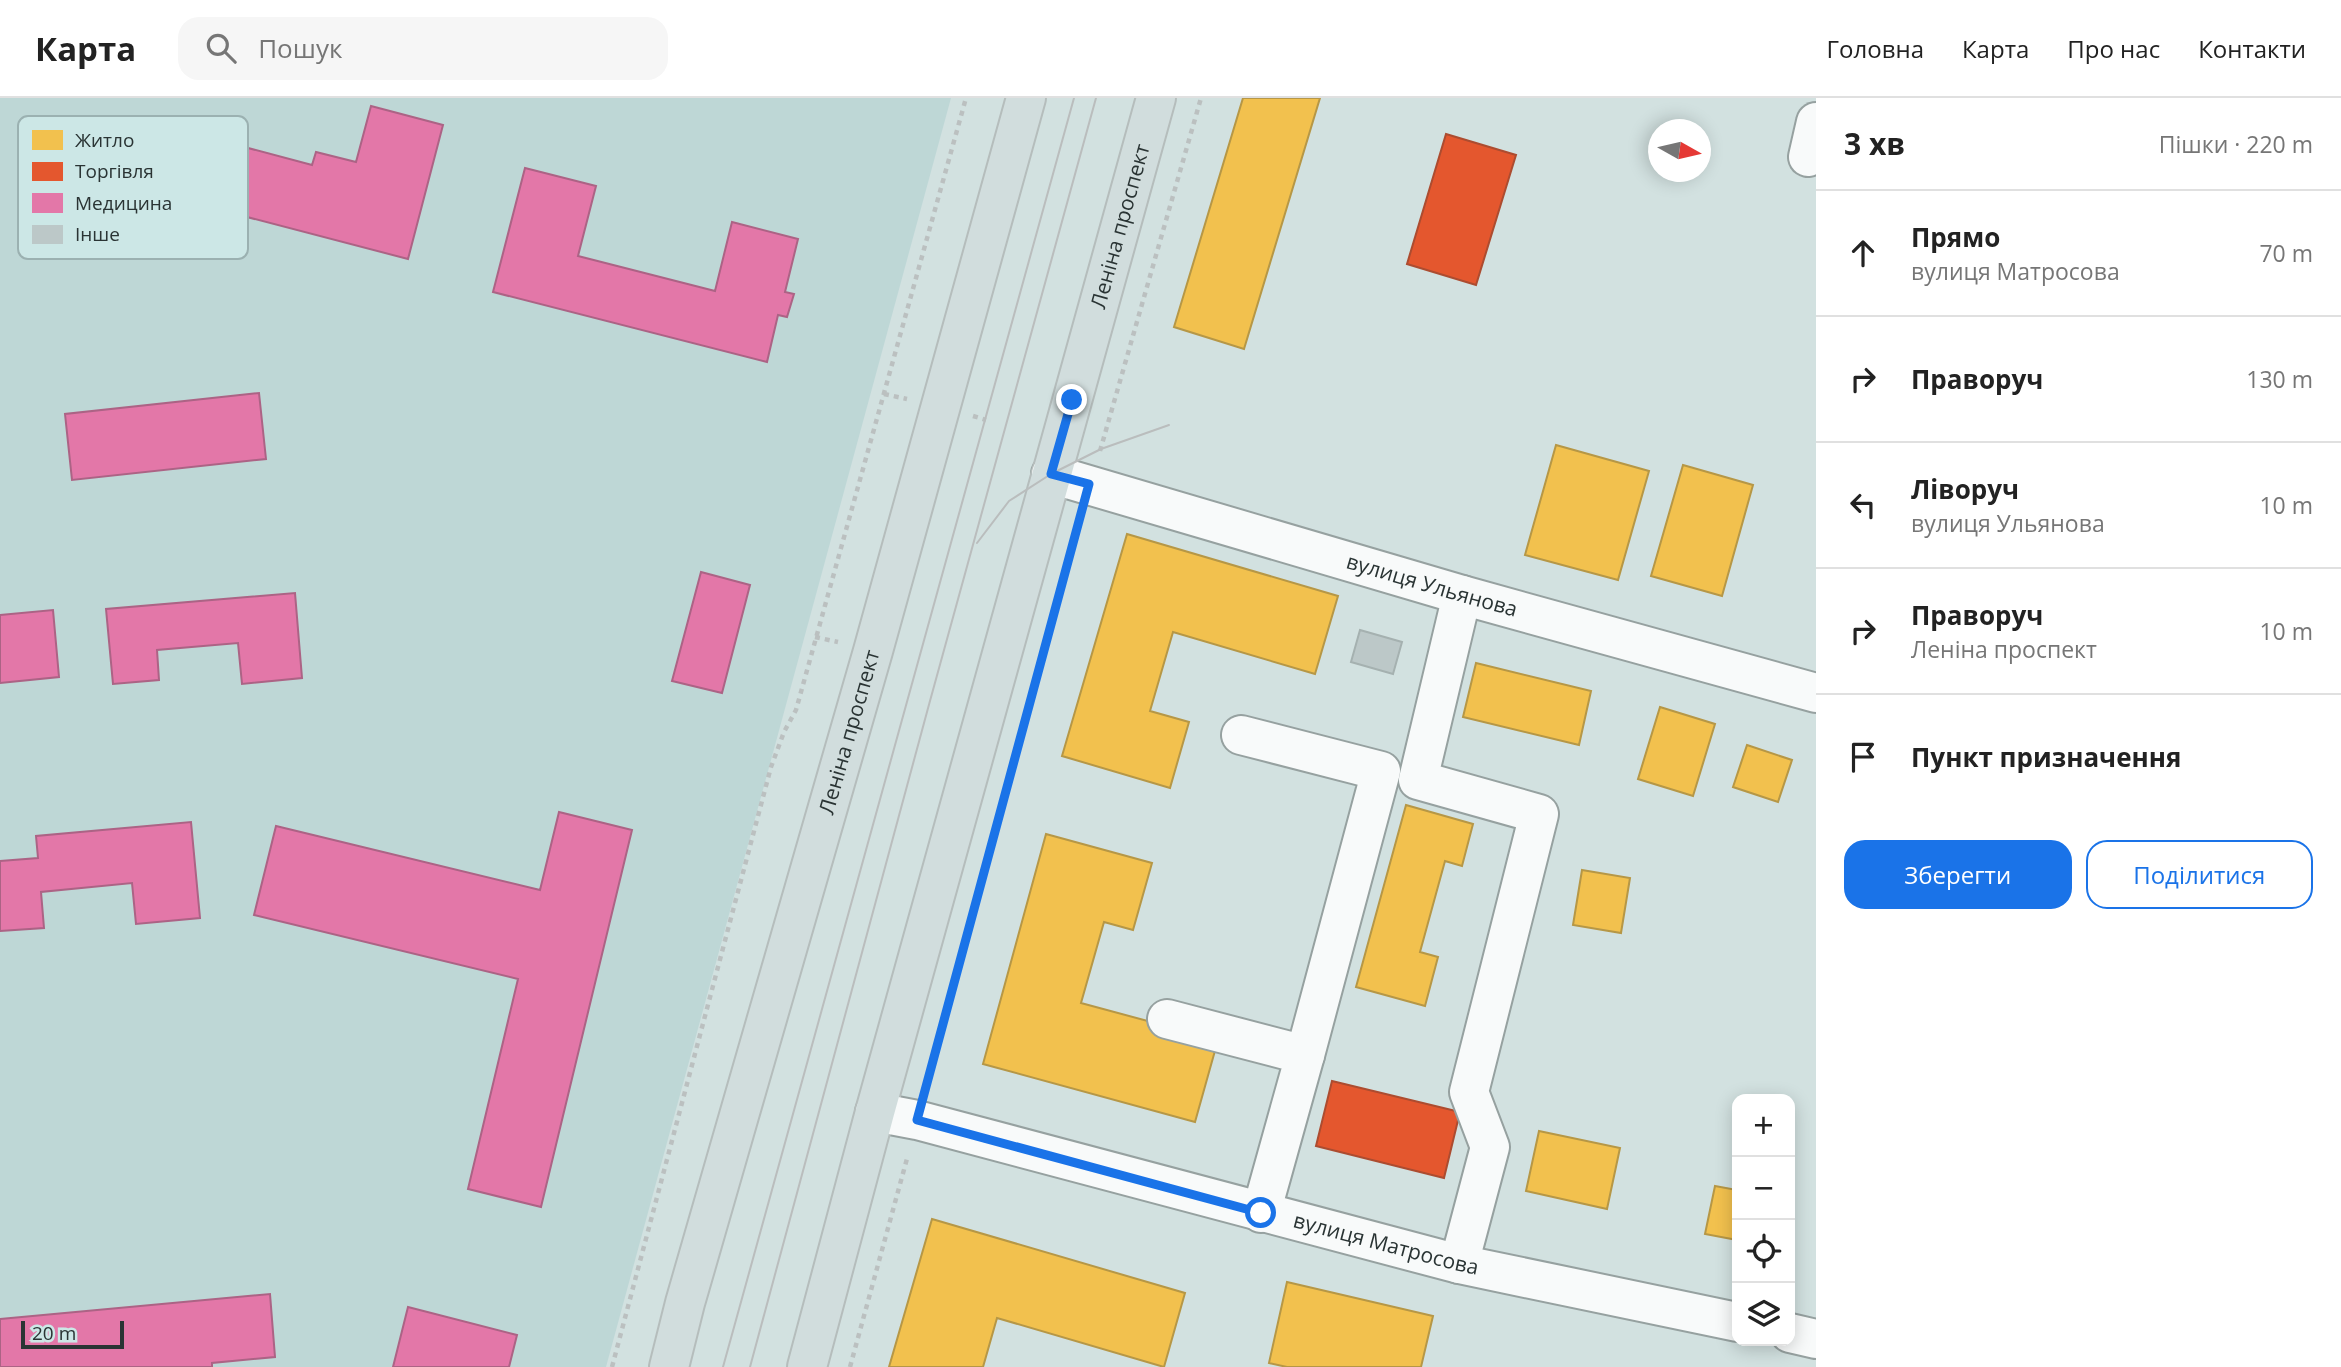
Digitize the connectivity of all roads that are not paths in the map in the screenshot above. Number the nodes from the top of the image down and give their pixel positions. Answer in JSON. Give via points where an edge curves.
{"nodes":[{"id":1,"x":1026,"y":98,"type":"edge"},
{"id":2,"x":1156,"y":98,"type":"edge"},
{"id":3,"x":1051,"y":474,"type":"junction"},
{"id":4,"x":1462,"y":594,"type":"junction"},
{"id":5,"x":1816,"y":693,"type":"edge"},
{"id":6,"x":1241,"y":734,"type":"dead end"},
{"id":7,"x":1167,"y":1019,"type":"dead end"},
{"id":8,"x":1305,"y":1055,"type":"junction"},
{"id":9,"x":874,"y":1112,"type":"junction"},
{"id":10,"x":1261,"y":1213,"type":"junction"},
{"id":11,"x":1459,"y":1264,"type":"junction"},
{"id":12,"x":1732,"y":1321,"type":"edge"},
{"id":13,"x":1795,"y":1334,"type":"edge"},
{"id":14,"x":1816,"y":1339,"type":"edge"},
{"id":15,"x":669,"y":1367,"type":"edge"},
{"id":16,"x":807,"y":1367,"type":"edge"}],
"edges":[{"from":1,"to":15,"type":"main road","name":"Леніна проспект"},
{"from":2,"to":3,"type":"main road","name":"Леніна проспект"},
{"from":3,"to":4,"type":"street","name":"вулиця Ульянова"},
{"from":3,"to":9,"type":"main road","name":"Леніна проспект"},
{"from":4,"to":5,"type":"street","name":"вулиця Ульянова"},
{"from":4,"to":11,"type":"street","via":[[1418,780],[1539,814],[1469,1092],[1490,1147]]},
{"from":6,"to":8,"type":"street","via":[[1381,771]]},
{"from":7,"to":8,"type":"street"},
{"from":8,"to":10,"type":"street"},
{"from":9,"to":10,"type":"street","name":"вулиця Матросова"},
{"from":9,"to":16,"type":"main road","name":"Леніна проспект"},
{"from":10,"to":11,"type":"street","name":"вулиця Матросова"},
{"from":11,"to":12,"type":"street","name":"вулиця Матросова"},
{"from":13,"to":14,"type":"street"}]}
